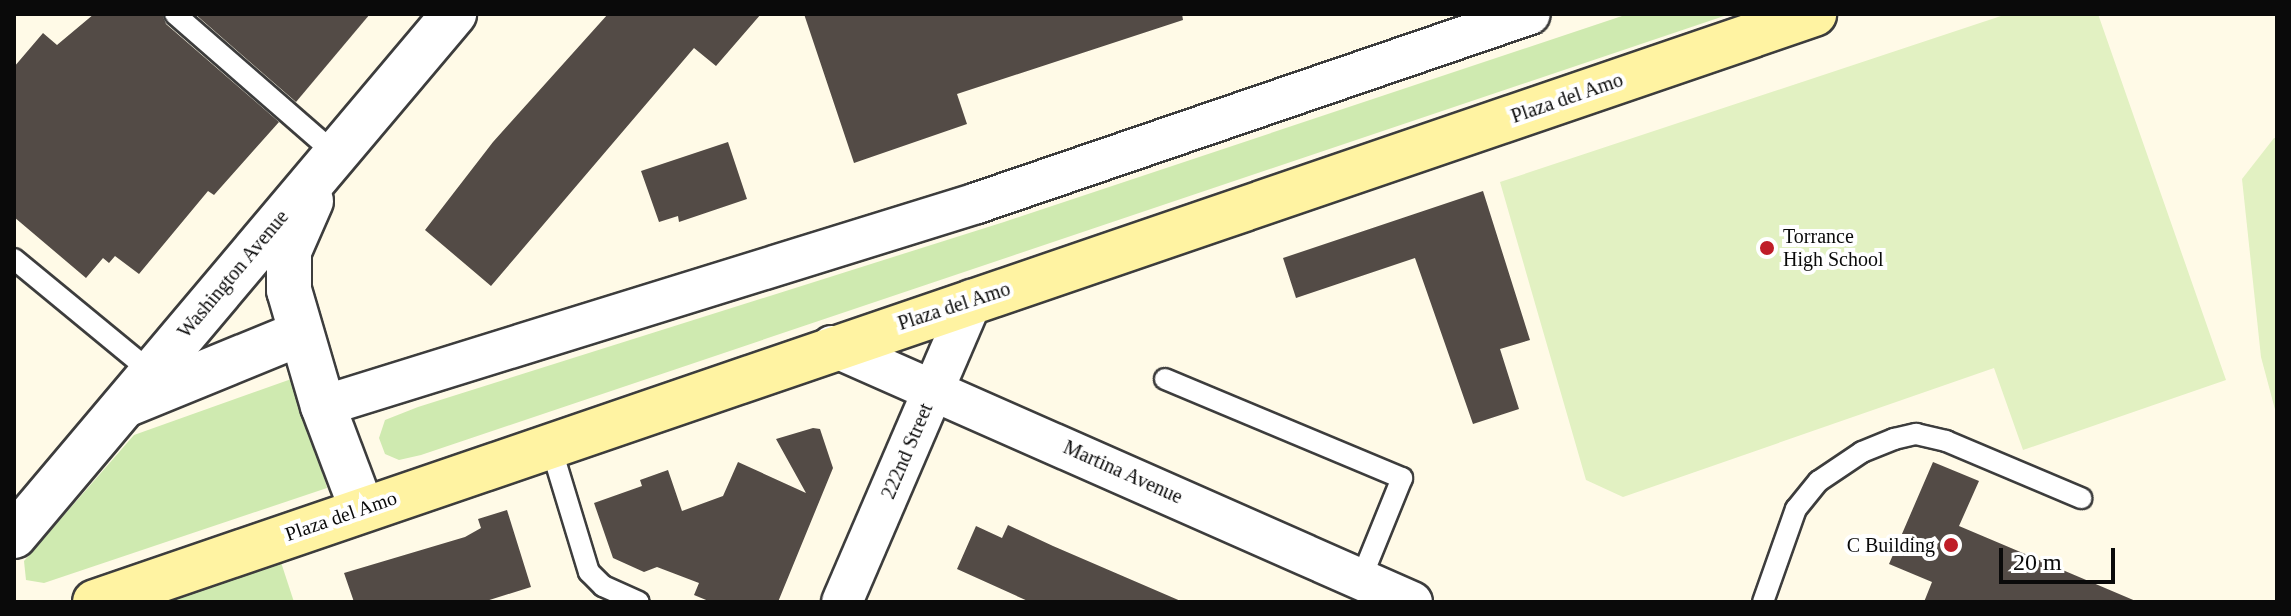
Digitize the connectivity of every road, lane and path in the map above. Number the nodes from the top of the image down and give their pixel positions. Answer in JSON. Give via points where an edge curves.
{"nodes":[{"id":1,"x":175,"y":14,"type":"edge"},
{"id":2,"x":454,"y":14,"type":"edge"},
{"id":3,"x":1530,"y":14,"type":"edge"},
{"id":4,"x":1814,"y":14,"type":"edge"},
{"id":5,"x":343,"y":141,"type":"junction"},
{"id":6,"x":14,"y":259,"type":"edge"},
{"id":7,"x":972,"y":300,"type":"junction"},
{"id":8,"x":299,"y":334,"type":"junction"},
{"id":9,"x":832,"y":346,"type":"junction"},
{"id":10,"x":151,"y":372,"type":"junction"},
{"id":11,"x":1165,"y":379,"type":"dead end"},
{"id":12,"x":934,"y":387,"type":"junction"},
{"id":13,"x":323,"y":406,"type":"junction"},
{"id":14,"x":122,"y":407,"type":"junction"},
{"id":15,"x":550,"y":444,"type":"junction"},
{"id":16,"x":2081,"y":498,"type":"dead end"},
{"id":17,"x":362,"y":509,"type":"junction"},
{"id":18,"x":14,"y":536,"type":"edge"},
{"id":19,"x":1361,"y":579,"type":"junction"},
{"id":20,"x":95,"y":602,"type":"edge"},
{"id":21,"x":639,"y":602,"type":"edge"},
{"id":22,"x":842,"y":602,"type":"edge"},
{"id":23,"x":1412,"y":602,"type":"edge"},
{"id":24,"x":1763,"y":602,"type":"edge"}],
"edges":[{"from":1,"to":5,"type":"lane"},
{"from":2,"to":5,"type":"street","name":"Washington Avenue"},
{"from":3,"to":13,"type":"street","via":[[977,203]]},
{"from":4,"to":7,"type":"main road","name":"Plaza del Amo"},
{"from":5,"to":8,"type":"street","via":[[289,251],[289,290]]},
{"from":5,"to":10,"type":"street","name":"Washington Avenue"},
{"from":6,"to":10,"type":"lane"},
{"from":7,"to":9,"type":"main road","name":"Plaza del Amo"},
{"from":7,"to":12,"type":"street","name":"222nd Street"},
{"from":8,"to":13,"type":"street"},
{"from":8,"to":14,"type":"street"},
{"from":9,"to":12,"type":"street","name":"Martina Avenue"},
{"from":9,"to":15,"type":"main road","name":"Plaza del Amo"},
{"from":10,"to":14,"type":"street","name":"Washington Avenue"},
{"from":11,"to":19,"type":"lane","via":[[1402,478]]},
{"from":12,"to":19,"type":"street","name":"Martina Avenue"},
{"from":12,"to":22,"type":"street","name":"222nd Street"},
{"from":13,"to":17,"type":"street"},
{"from":14,"to":18,"type":"street","name":"Washington Avenue"},
{"from":15,"to":17,"type":"main road","name":"Plaza del Amo"},
{"from":15,"to":21,"type":"lane","via":[[589,572],[603,586]]},
{"from":16,"to":24,"type":"lane","via":[[1946,441],[1916,434],[1894,439],[1862,452],[1811,490],[1796,509]]},
{"from":17,"to":20,"type":"main road","name":"Plaza del Amo"},
{"from":19,"to":23,"type":"street","name":"Martina Avenue"}]}
